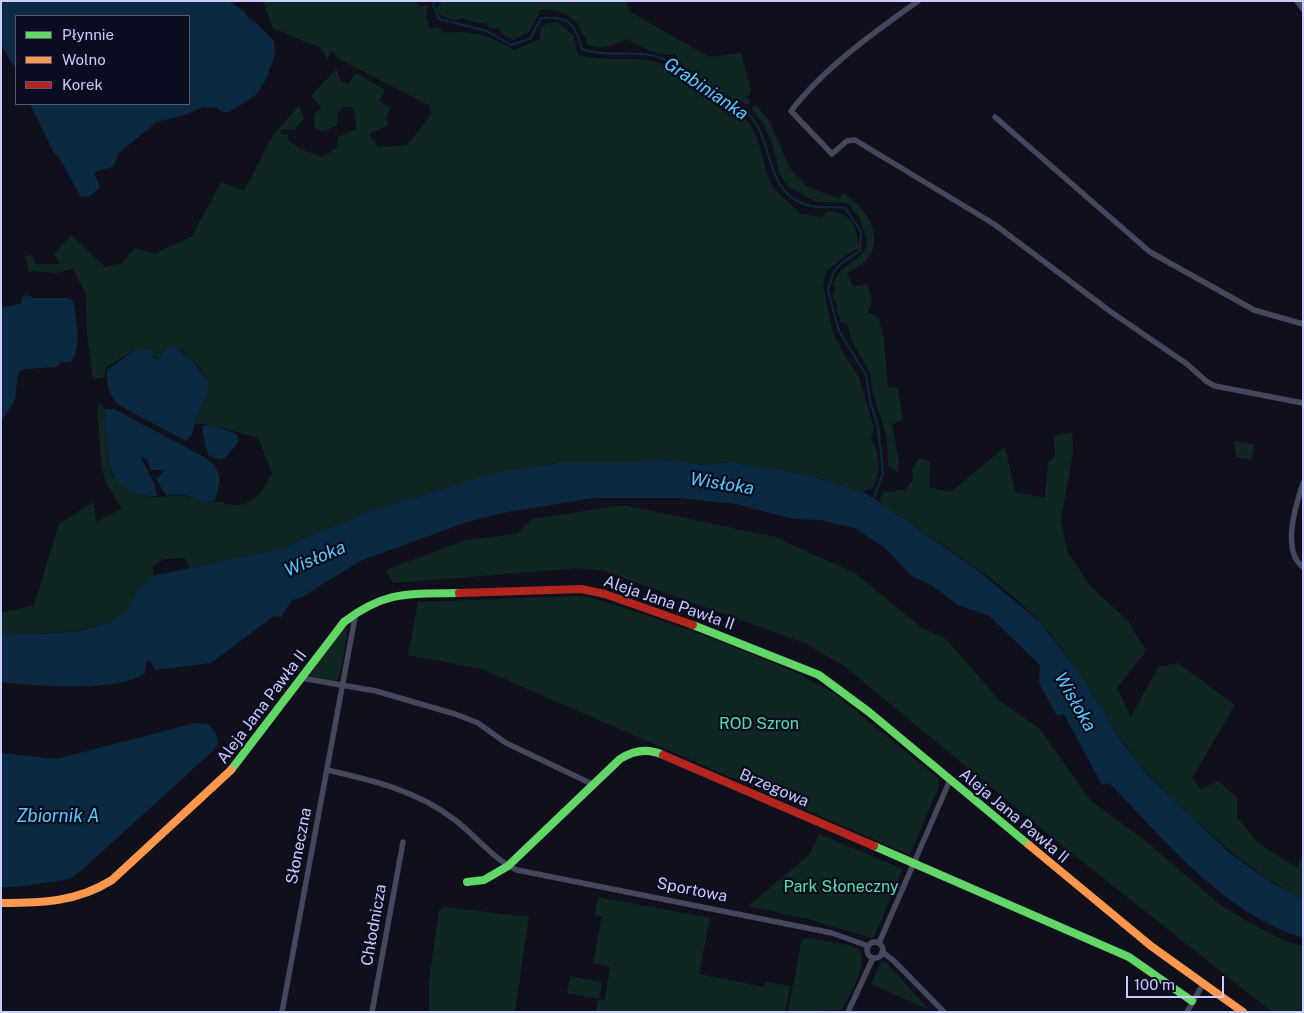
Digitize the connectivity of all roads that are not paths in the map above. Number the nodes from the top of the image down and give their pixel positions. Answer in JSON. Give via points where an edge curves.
{"nodes":[{"id":1,"x":1297,"y":1,"type":"edge"},
{"id":2,"x":915,"y":2,"type":"edge"},
{"id":3,"x":1303,"y":9,"type":"edge"},
{"id":4,"x":996,"y":117,"type":"dead end"},
{"id":5,"x":1303,"y":324,"type":"edge"},
{"id":6,"x":1303,"y":403,"type":"edge"},
{"id":7,"x":1303,"y":483,"type":"edge"},
{"id":8,"x":1303,"y":567,"type":"edge"},
{"id":9,"x":356,"y":612,"type":"junction"},
{"id":10,"x":301,"y":678,"type":"junction"},
{"id":11,"x":343,"y":685,"type":"junction"},
{"id":12,"x":328,"y":770,"type":"junction"},
{"id":13,"x":950,"y":780,"type":"junction"},
{"id":14,"x":592,"y":784,"type":"junction"},
{"id":15,"x":403,"y":842,"type":"dead end"},
{"id":16,"x":914,"y":864,"type":"junction"},
{"id":17,"x":508,"y":866,"type":"junction"},
{"id":18,"x":467,"y":882,"type":"dead end"},
{"id":19,"x":1,"y":903,"type":"edge"},
{"id":20,"x":879,"y":943,"type":"junction"},
{"id":21,"x":868,"y":946,"type":"junction"},
{"id":22,"x":882,"y":952,"type":"junction"},
{"id":23,"x":873,"y":958,"type":"junction"},
{"id":24,"x":1203,"y":984,"type":"junction"},
{"id":25,"x":1192,"y":1001,"type":"junction"},
{"id":26,"x":282,"y":1012,"type":"edge"},
{"id":27,"x":372,"y":1012,"type":"edge"},
{"id":28,"x":848,"y":1012,"type":"edge"},
{"id":29,"x":944,"y":1012,"type":"edge"},
{"id":30,"x":1187,"y":1012,"type":"edge"},
{"id":31,"x":1243,"y":1012,"type":"edge"}],
"edges":[{"from":1,"to":3,"type":"street"},
{"from":2,"to":6,"type":"street","via":[[806,91],[791,111],[832,154],[847,141],[855,140],[994,224],[1215,386]]},
{"from":4,"to":5,"type":"street","via":[[1150,252],[1254,310]]},
{"from":7,"to":8,"type":"street","via":[[1296,505],[1292,542],[1297,561]]},
{"from":9,"to":10,"type":"street","name":"Aleja Jana Pawła II","via":[[336,630]]},
{"from":9,"to":11,"type":"street","name":"Słoneczna"},
{"from":9,"to":13,"type":"street","name":"Aleja Jana Pawła II","via":[[388,597],[409,594],[542,589],[581,589],[605,594],[746,644],[819,676],[841,690]]},
{"from":10,"to":11,"type":"street"},
{"from":10,"to":19,"type":"street","name":"Aleja Jana Pawła II","via":[[225,778],[112,880],[70,900]]},
{"from":11,"to":12,"type":"street","name":"Słoneczna"},
{"from":11,"to":14,"type":"street","via":[[376,691],[478,723],[506,743]]},
{"from":12,"to":17,"type":"street","name":"Sportowa","via":[[380,782],[419,797],[454,819]]},
{"from":12,"to":26,"type":"street","name":"Słoneczna"},
{"from":13,"to":16,"type":"street"},
{"from":13,"to":24,"type":"street","name":"Aleja Jana Pawła II","via":[[1151,946]]},
{"from":14,"to":16,"type":"street","name":"Brzegowa","via":[[631,752],[654,751]]},
{"from":14,"to":17,"type":"street"},
{"from":15,"to":27,"type":"street","name":"Chłodnicza"},
{"from":16,"to":20,"type":"street"},
{"from":16,"to":25,"type":"street","name":"Brzegowa","via":[[1129,956]]},
{"from":17,"to":18,"type":"street","via":[[487,879]]},
{"from":17,"to":21,"type":"street","name":"Sportowa","via":[[832,933]]},
{"from":20,"to":21,"type":"street"},
{"from":20,"to":22,"type":"street"},
{"from":21,"to":23,"type":"street","via":[[868,953]]},
{"from":22,"to":23,"type":"street"},
{"from":22,"to":29,"type":"street"},
{"from":23,"to":28,"type":"street"},
{"from":24,"to":25,"type":"street"},
{"from":24,"to":31,"type":"street","name":"Aleja Jana Pawła II"},
{"from":25,"to":30,"type":"street"}]}
